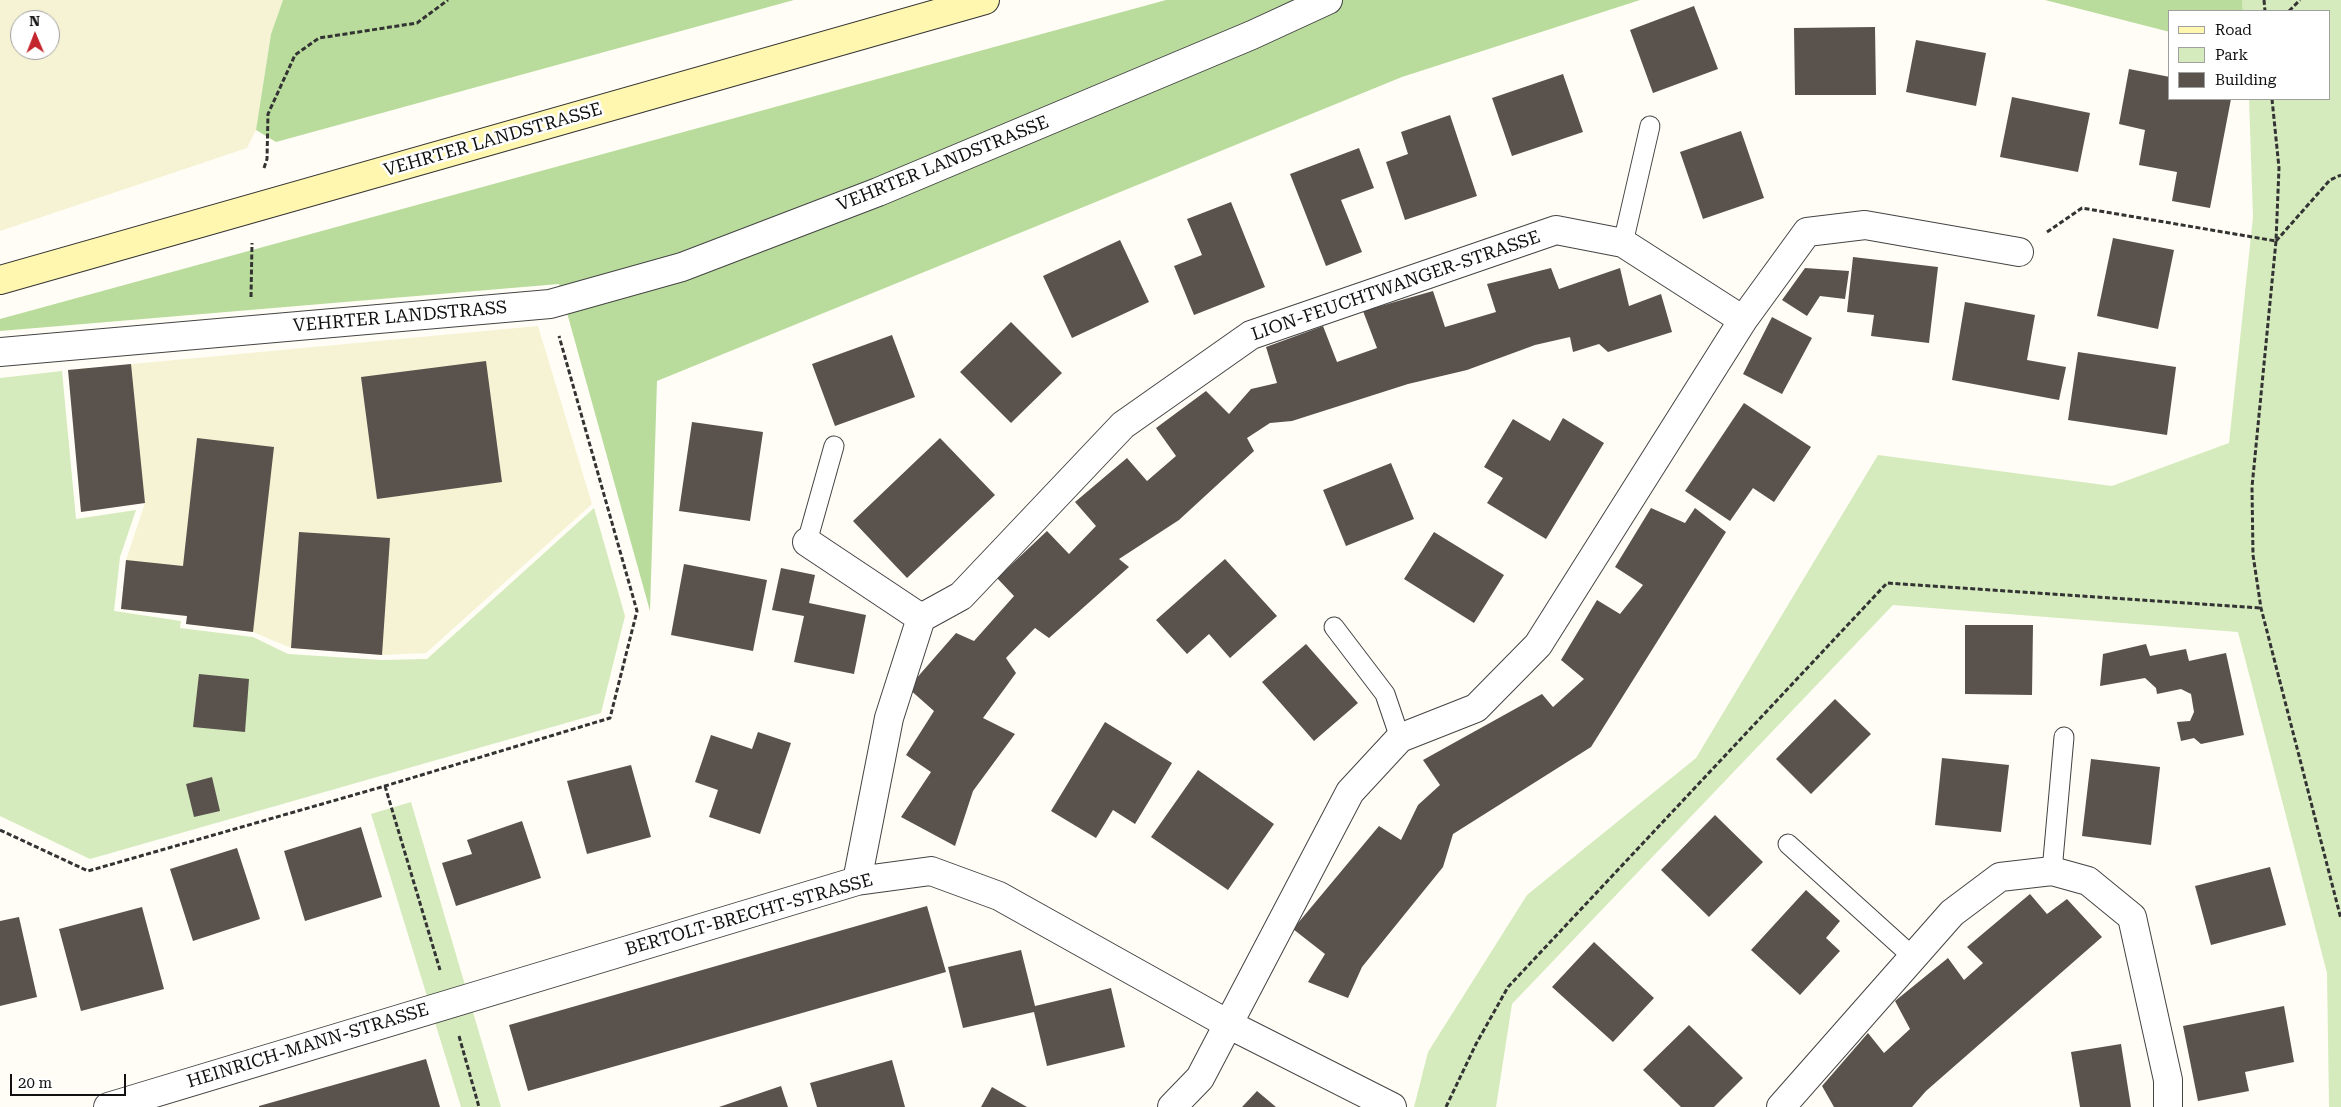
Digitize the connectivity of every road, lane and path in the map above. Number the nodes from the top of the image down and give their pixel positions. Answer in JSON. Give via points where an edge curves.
{"nodes":[{"id":1,"x":448,"y":0,"type":"edge"},
{"id":2,"x":985,"y":0,"type":"edge"},
{"id":3,"x":1328,"y":0,"type":"edge"},
{"id":4,"x":2300,"y":0,"type":"edge"},
{"id":5,"x":2290,"y":10,"type":"edge"},
{"id":6,"x":2272,"y":100,"type":"edge"},
{"id":7,"x":1650,"y":126,"type":"dead end"},
{"id":8,"x":2341,"y":175,"type":"edge"},
{"id":9,"x":253,"y":208,"type":"junction"},
{"id":10,"x":1623,"y":242,"type":"junction"},
{"id":11,"x":2276,"y":242,"type":"junction"},
{"id":12,"x":2019,"y":252,"type":"joint"},
{"id":13,"x":0,"y":280,"type":"edge"},
{"id":14,"x":550,"y":304,"type":"junction"},
{"id":15,"x":1743,"y":320,"type":"junction"},
{"id":16,"x":250,"y":330,"type":"junction"},
{"id":17,"x":0,"y":352,"type":"edge"},
{"id":18,"x":834,"y":446,"type":"dead end"},
{"id":19,"x":807,"y":542,"type":"joint"},
{"id":20,"x":2261,"y":608,"type":"junction"},
{"id":21,"x":921,"y":618,"type":"junction"},
{"id":22,"x":1334,"y":627,"type":"dead end"},
{"id":23,"x":2064,"y":736,"type":"dead end"},
{"id":24,"x":1400,"y":738,"type":"junction"},
{"id":25,"x":385,"y":786,"type":"junction"},
{"id":26,"x":0,"y":830,"type":"edge"},
{"id":27,"x":1788,"y":844,"type":"dead end"},
{"id":28,"x":2052,"y":871,"type":"junction"},
{"id":29,"x":857,"y":881,"type":"junction"},
{"id":30,"x":2341,"y":918,"type":"edge"},
{"id":31,"x":1913,"y":957,"type":"junction"},
{"id":32,"x":450,"y":1003,"type":"junction"},
{"id":33,"x":1228,"y":1024,"type":"junction"},
{"id":34,"x":108,"y":1107,"type":"edge"},
{"id":35,"x":479,"y":1107,"type":"edge"},
{"id":36,"x":1172,"y":1107,"type":"edge"},
{"id":37,"x":1392,"y":1107,"type":"edge"},
{"id":38,"x":1446,"y":1107,"type":"edge"},
{"id":39,"x":1781,"y":1107,"type":"edge"},
{"id":40,"x":2168,"y":1107,"type":"edge"}],
"edges":[{"from":1,"to":9,"type":"path","via":[[417,23],[319,38],[295,55],[268,114],[267,159]]},
{"from":2,"to":9,"type":"main road","name":"VEHRTER LANDSTRASSE"},
{"from":3,"to":14,"type":"street","name":"VEHRTER LANDSTRASSE","via":[[878,192],[682,267]]},
{"from":4,"to":5,"type":"path"},
{"from":6,"to":11,"type":"path","via":[[2279,168]]},
{"from":7,"to":10,"type":"lane"},
{"from":8,"to":11,"type":"path","via":[[2330,180]]},
{"from":9,"to":13,"type":"main road","name":"VEHRTER LANDSTRASSE"},
{"from":9,"to":16,"type":"path"},
{"from":10,"to":15,"type":"street","name":"LION-FEUCHTWANGER-STRASSE"},
{"from":10,"to":21,"type":"street","name":"LION-FEUCHTWANGER-STRASSE","via":[[1556,230],[1250,335],[1123,424],[960,596]]},
{"from":11,"to":12,"type":"path","via":[[2082,208]]},
{"from":11,"to":20,"type":"path","via":[[2252,487],[2253,555]]},
{"from":12,"to":15,"type":"street","via":[[1865,225],[1807,232]]},
{"from":14,"to":16,"type":"street","name":"VEHRTER LANDSTRASS"},
{"from":14,"to":25,"type":"path","via":[[637,611],[610,718]]},
{"from":15,"to":24,"type":"street","via":[[1538,645],[1476,708]]},
{"from":16,"to":17,"type":"street"},
{"from":18,"to":19,"type":"lane"},
{"from":19,"to":21,"type":"street"},
{"from":20,"to":30,"type":"path"},
{"from":20,"to":38,"type":"path","via":[[1887,583],[1508,987]]},
{"from":21,"to":29,"type":"street","via":[[889,718]]},
{"from":22,"to":24,"type":"lane","via":[[1386,694]]},
{"from":23,"to":28,"type":"lane"},
{"from":24,"to":33,"type":"street","via":[[1350,792]]},
{"from":25,"to":26,"type":"path","via":[[88,871]]},
{"from":25,"to":32,"type":"path"},
{"from":27,"to":31,"type":"lane"},
{"from":28,"to":31,"type":"street","via":[[2000,877],[1952,913]]},
{"from":28,"to":40,"type":"street","via":[[2088,881],[2132,917],[2168,1080]]},
{"from":29,"to":32,"type":"street","name":"BERTOLT-BRECHT-STRASSE"},
{"from":29,"to":33,"type":"street","name":"BERTOLT-BRECHT-STRASSE","via":[[931,871],[999,896]]},
{"from":31,"to":39,"type":"street"},
{"from":32,"to":34,"type":"street","name":"HEINRICH-MANN-STRASSE"},
{"from":32,"to":35,"type":"path"},
{"from":33,"to":36,"type":"street","via":[[1200,1078]]},
{"from":33,"to":37,"type":"street","name":"BERTOLT-BRECHT-STRASSE"}]}
